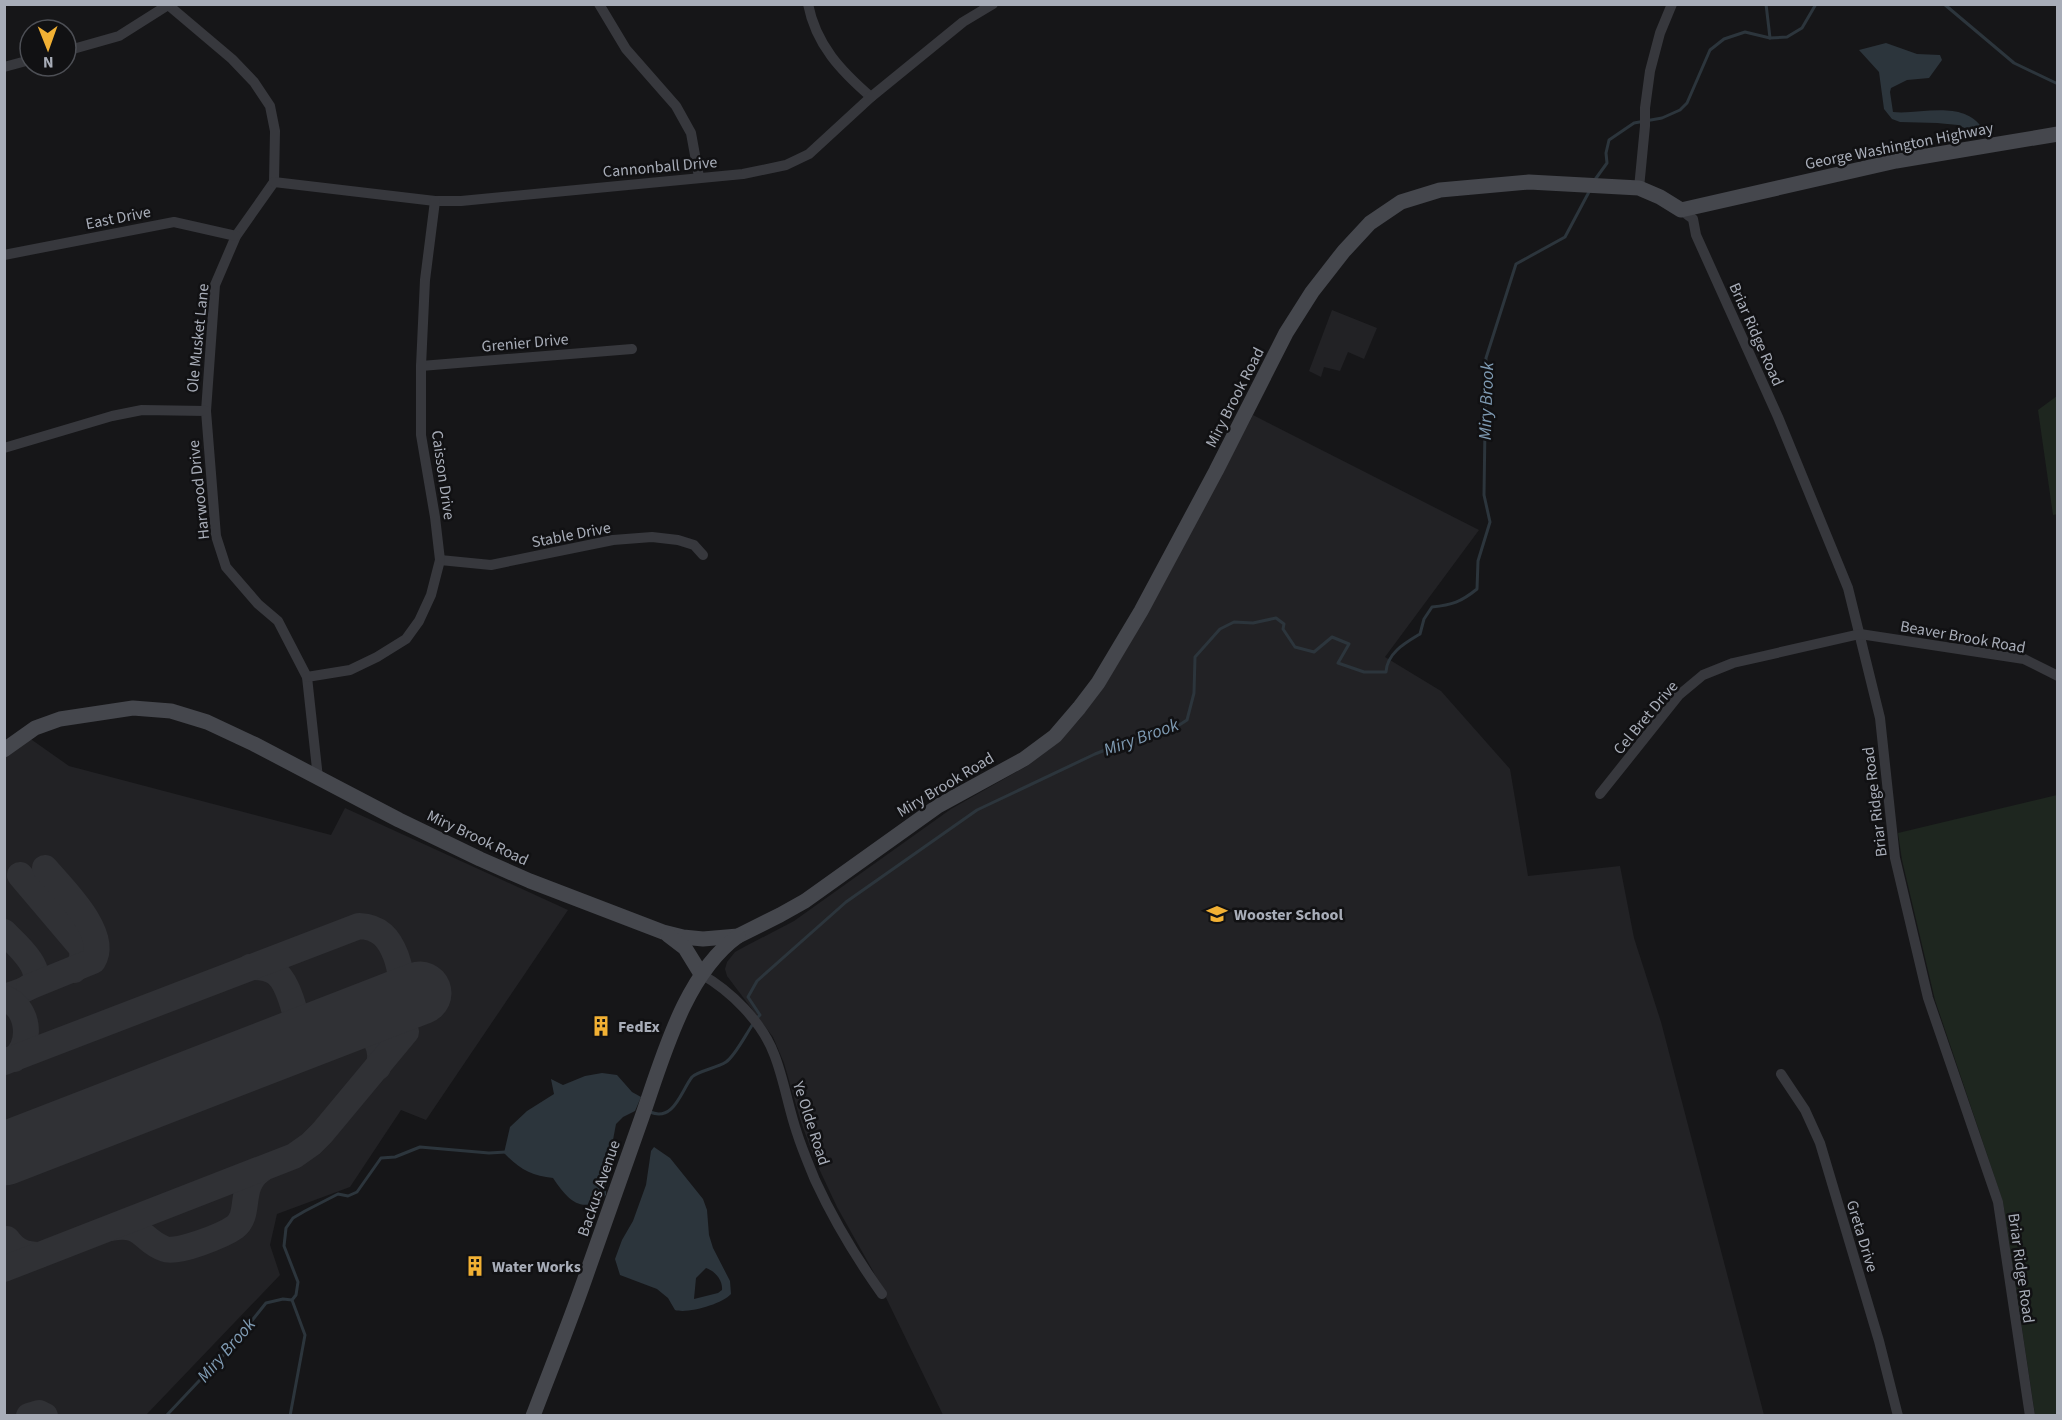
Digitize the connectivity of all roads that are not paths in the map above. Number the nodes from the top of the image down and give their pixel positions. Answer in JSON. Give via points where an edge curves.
{"nodes":[{"id":1,"x":600,"y":4,"type":"edge"},
{"id":2,"x":808,"y":4,"type":"edge"},
{"id":3,"x":993,"y":4,"type":"edge"},
{"id":4,"x":1672,"y":4,"type":"edge"},
{"id":5,"x":168,"y":5,"type":"edge"},
{"id":6,"x":78,"y":48,"type":"edge"},
{"id":7,"x":872,"y":97,"type":"junction"},
{"id":8,"x":2058,"y":134,"type":"edge"},
{"id":9,"x":699,"y":177,"type":"junction"},
{"id":10,"x":274,"y":182,"type":"junction"},
{"id":11,"x":1639,"y":188,"type":"junction"},
{"id":12,"x":435,"y":201,"type":"junction"},
{"id":13,"x":1681,"y":210,"type":"junction"},
{"id":14,"x":236,"y":236,"type":"junction"},
{"id":15,"x":4,"y":255,"type":"edge"},
{"id":16,"x":632,"y":349,"type":"dead end"},
{"id":17,"x":421,"y":366,"type":"junction"},
{"id":18,"x":206,"y":411,"type":"junction"},
{"id":19,"x":4,"y":448,"type":"edge"},
{"id":20,"x":703,"y":555,"type":"dead end"},
{"id":21,"x":440,"y":560,"type":"junction"},
{"id":22,"x":1860,"y":634,"type":"junction"},
{"id":23,"x":2058,"y":676,"type":"edge"},
{"id":24,"x":307,"y":677,"type":"junction"},
{"id":25,"x":4,"y":750,"type":"edge"},
{"id":26,"x":318,"y":778,"type":"junction"},
{"id":27,"x":1600,"y":794,"type":"dead end"},
{"id":28,"x":663,"y":932,"type":"junction"},
{"id":29,"x":738,"y":936,"type":"junction"},
{"id":30,"x":701,"y":974,"type":"junction"},
{"id":31,"x":1781,"y":1074,"type":"dead end"},
{"id":32,"x":882,"y":1294,"type":"dead end"},
{"id":33,"x":533,"y":1416,"type":"edge"},
{"id":34,"x":1898,"y":1416,"type":"edge"},
{"id":35,"x":2030,"y":1416,"type":"edge"}],
"edges":[{"from":1,"to":9,"type":"street","via":[[626,50],[676,106],[691,132]]},
{"from":2,"to":7,"type":"street","via":[[812,23],[825,47]]},
{"from":3,"to":7,"type":"street","name":"Cannonball Drive","via":[[963,22]]},
{"from":4,"to":11,"type":"street","via":[[1650,72]]},
{"from":5,"to":6,"type":"street","via":[[119,36]]},
{"from":5,"to":10,"type":"street","via":[[232,59],[270,106],[275,132]]},
{"from":7,"to":9,"type":"street","name":"Cannonball Drive","via":[[809,154],[786,165],[743,174]]},
{"from":8,"to":13,"type":"main road","name":"George Washington Highway","via":[[1896,161]]},
{"from":9,"to":12,"type":"street","name":"Cannonball Drive"},
{"from":10,"to":12,"type":"street","name":"Cannonball Drive"},
{"from":10,"to":14,"type":"street","name":"Ole Musket Lane"},
{"from":11,"to":13,"type":"main road","name":"Miry Brook Road"},
{"from":11,"to":29,"type":"main road","name":"Miry Brook Road","via":[[1529,182],[1440,190],[1401,202],[1370,222],[1312,292],[1286,333],[1142,611],[1098,683],[1055,736],[1024,759],[938,806],[805,900]]},
{"from":12,"to":17,"type":"street","name":"Caisson Drive","via":[[425,280]]},
{"from":13,"to":22,"type":"street","name":"Briar Ridge Road","via":[[1693,219],[1696,235],[1778,417],[1848,588]]},
{"from":14,"to":15,"type":"street","name":"East Drive","via":[[174,222]]},
{"from":14,"to":18,"type":"street","name":"Ole Musket Lane","via":[[215,285]]},
{"from":16,"to":17,"type":"street","name":"Grenier Drive"},
{"from":17,"to":21,"type":"street","name":"Caisson Drive","via":[[421,435]]},
{"from":18,"to":19,"type":"street","via":[[142,410]]},
{"from":18,"to":24,"type":"street","name":"Harwood Drive","via":[[216,536],[226,567],[278,621]]},
{"from":20,"to":21,"type":"street","name":"Stable Drive","via":[[694,545],[652,537],[613,540],[491,565]]},
{"from":21,"to":24,"type":"street","name":"Caisson Drive","via":[[431,595],[406,639],[350,670]]},
{"from":22,"to":23,"type":"street","name":"Beaver Brook Road","via":[[2024,659]]},
{"from":22,"to":27,"type":"street","name":"Cel Bret Drive","via":[[1733,663],[1703,675],[1679,695]]},
{"from":22,"to":35,"type":"street","name":"Briar Ridge Road","via":[[1880,718],[1895,858],[1928,998],[1998,1202]]},
{"from":24,"to":26,"type":"street","name":"Harwood Drive"},
{"from":25,"to":26,"type":"main road","name":"Miry Brook Road","via":[[35,728],[60,719],[133,708],[171,711],[207,722]]},
{"from":26,"to":28,"type":"main road","name":"Miry Brook Road","via":[[500,868]]},
{"from":28,"to":29,"type":"main road","name":"Miry Brook Road","via":[[703,939]]},
{"from":28,"to":30,"type":"main road","via":[[685,948]]},
{"from":29,"to":30,"type":"main road","name":"Backus Avenue","via":[[724,946]]},
{"from":30,"to":32,"type":"street","name":"Ye Olde Road","via":[[716,982],[750,1017],[774,1053],[797,1135],[816,1182]]},
{"from":30,"to":33,"type":"main road","name":"Backus Avenue","via":[[679,1018],[644,1109]]},
{"from":31,"to":34,"type":"street","name":"Greta Drive","via":[[1805,1110],[1820,1143]]}]}
